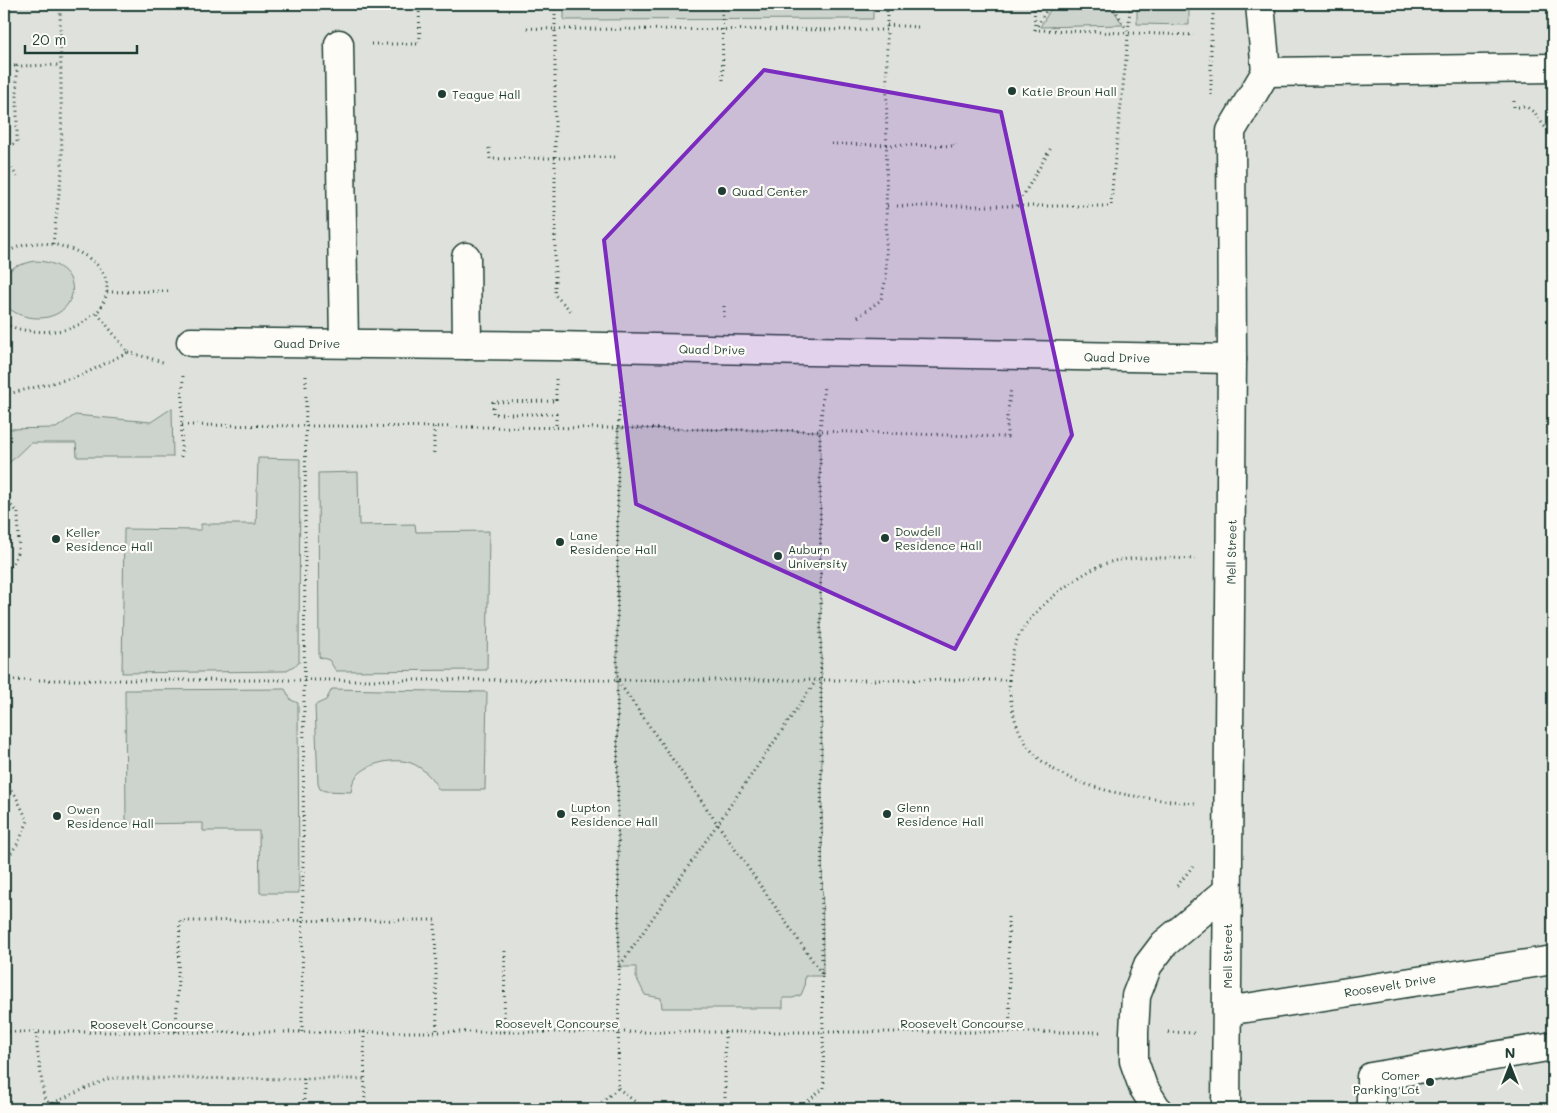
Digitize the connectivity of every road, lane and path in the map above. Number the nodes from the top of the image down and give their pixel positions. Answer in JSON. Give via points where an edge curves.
{"nodes":[{"id":1,"x":60,"y":4,"type":"edge"},
{"id":2,"x":419,"y":4,"type":"edge"},
{"id":3,"x":555,"y":4,"type":"edge"},
{"id":4,"x":722,"y":4,"type":"edge"},
{"id":5,"x":888,"y":4,"type":"edge"},
{"id":6,"x":1034,"y":4,"type":"edge"},
{"id":7,"x":1050,"y":4,"type":"edge"},
{"id":8,"x":1112,"y":4,"type":"edge"},
{"id":9,"x":1130,"y":4,"type":"edge"},
{"id":10,"x":1214,"y":4,"type":"edge"},
{"id":11,"x":1260,"y":4,"type":"edge"},
{"id":12,"x":888,"y":25,"type":"junction"},
{"id":13,"x":918,"y":27,"type":"dead end"},
{"id":14,"x":527,"y":28,"type":"dead end"},
{"id":15,"x":555,"y":28,"type":"junction"},
{"id":16,"x":723,"y":30,"type":"junction"},
{"id":17,"x":888,"y":30,"type":"junction"},
{"id":18,"x":1035,"y":30,"type":"junction"},
{"id":19,"x":1129,"y":32,"type":"junction"},
{"id":20,"x":1194,"y":36,"type":"dead end"},
{"id":21,"x":339,"y":44,"type":"joint"},
{"id":22,"x":4,"y":66,"type":"edge"},
{"id":23,"x":17,"y":66,"type":"junction"},
{"id":24,"x":61,"y":66,"type":"junction"},
{"id":25,"x":1553,"y":68,"type":"edge"},
{"id":26,"x":1266,"y":72,"type":"junction"},
{"id":27,"x":723,"y":84,"type":"dead end"},
{"id":28,"x":1231,"y":131,"type":"junction"},
{"id":29,"x":954,"y":140,"type":"dead end"},
{"id":30,"x":831,"y":144,"type":"dead end"},
{"id":31,"x":887,"y":144,"type":"junction"},
{"id":32,"x":1052,"y":146,"type":"dead end"},
{"id":33,"x":490,"y":148,"type":"dead end"},
{"id":34,"x":4,"y":149,"type":"edge"},
{"id":35,"x":4,"y":155,"type":"edge"},
{"id":36,"x":615,"y":157,"type":"dead end"},
{"id":37,"x":556,"y":158,"type":"junction"},
{"id":38,"x":17,"y":177,"type":"dead end"},
{"id":39,"x":888,"y":206,"type":"junction"},
{"id":40,"x":1016,"y":207,"type":"junction"},
{"id":41,"x":53,"y":244,"type":"junction"},
{"id":42,"x":4,"y":254,"type":"edge"},
{"id":43,"x":466,"y":257,"type":"dead end"},
{"id":44,"x":168,"y":291,"type":"dead end"},
{"id":45,"x":107,"y":292,"type":"junction"},
{"id":46,"x":97,"y":313,"type":"junction"},
{"id":47,"x":578,"y":318,"type":"dead end"},
{"id":48,"x":850,"y":319,"type":"dead end"},
{"id":49,"x":4,"y":323,"type":"edge"},
{"id":50,"x":191,"y":342,"type":"dead end"},
{"id":51,"x":344,"y":343,"type":"junction"},
{"id":52,"x":467,"y":345,"type":"junction"},
{"id":53,"x":128,"y":352,"type":"junction"},
{"id":54,"x":1232,"y":359,"type":"junction"},
{"id":55,"x":174,"y":366,"type":"dead end"},
{"id":56,"x":184,"y":368,"type":"dead end"},
{"id":57,"x":306,"y":370,"type":"dead end"},
{"id":58,"x":556,"y":373,"type":"dead end"},
{"id":59,"x":623,"y":374,"type":"dead end"},
{"id":60,"x":824,"y":377,"type":"dead end"},
{"id":61,"x":1012,"y":380,"type":"dead end"},
{"id":62,"x":4,"y":395,"type":"edge"},
{"id":63,"x":182,"y":426,"type":"junction"},
{"id":64,"x":306,"y":427,"type":"junction"},
{"id":65,"x":434,"y":427,"type":"junction"},
{"id":66,"x":556,"y":428,"type":"junction"},
{"id":67,"x":618,"y":428,"type":"junction"},
{"id":68,"x":820,"y":431,"type":"junction"},
{"id":69,"x":434,"y":456,"type":"dead end"},
{"id":70,"x":181,"y":457,"type":"dead end"},
{"id":71,"x":4,"y":499,"type":"edge"},
{"id":72,"x":1195,"y":560,"type":"dead end"},
{"id":73,"x":4,"y":572,"type":"edge"},
{"id":74,"x":4,"y":680,"type":"edge"},
{"id":75,"x":304,"y":680,"type":"junction"},
{"id":76,"x":617,"y":680,"type":"junction"},
{"id":77,"x":816,"y":680,"type":"junction"},
{"id":78,"x":821,"y":680,"type":"junction"},
{"id":79,"x":1009,"y":680,"type":"junction"},
{"id":80,"x":4,"y":784,"type":"edge"},
{"id":81,"x":1195,"y":803,"type":"dead end"},
{"id":82,"x":717,"y":824,"type":"junction"},
{"id":83,"x":4,"y":863,"type":"edge"},
{"id":84,"x":1227,"y":891,"type":"junction"},
{"id":85,"x":1008,"y":917,"type":"dead end"},
{"id":86,"x":303,"y":921,"type":"junction"},
{"id":87,"x":505,"y":950,"type":"dead end"},
{"id":88,"x":1553,"y":960,"type":"edge"},
{"id":89,"x":619,"y":967,"type":"junction"},
{"id":90,"x":822,"y":974,"type":"junction"},
{"id":91,"x":1227,"y":1011,"type":"junction"},
{"id":92,"x":4,"y":1032,"type":"edge"},
{"id":93,"x":176,"y":1032,"type":"junction"},
{"id":94,"x":302,"y":1032,"type":"junction"},
{"id":95,"x":364,"y":1032,"type":"junction"},
{"id":96,"x":437,"y":1032,"type":"junction"},
{"id":97,"x":504,"y":1032,"type":"junction"},
{"id":98,"x":618,"y":1032,"type":"junction"},
{"id":99,"x":725,"y":1032,"type":"junction"},
{"id":100,"x":823,"y":1032,"type":"junction"},
{"id":101,"x":1010,"y":1032,"type":"junction"},
{"id":102,"x":1103,"y":1032,"type":"dead end"},
{"id":103,"x":1167,"y":1032,"type":"dead end"},
{"id":104,"x":37,"y":1033,"type":"junction"},
{"id":105,"x":1195,"y":1033,"type":"dead end"},
{"id":106,"x":1553,"y":1046,"type":"edge"},
{"id":107,"x":304,"y":1079,"type":"junction"},
{"id":108,"x":365,"y":1079,"type":"junction"},
{"id":109,"x":618,"y":1088,"type":"junction"},
{"id":110,"x":50,"y":1104,"type":"junction"},
{"id":111,"x":39,"y":1109,"type":"edge"},
{"id":112,"x":52,"y":1109,"type":"edge"},
{"id":113,"x":304,"y":1109,"type":"edge"},
{"id":114,"x":365,"y":1109,"type":"edge"},
{"id":115,"x":594,"y":1109,"type":"edge"},
{"id":116,"x":644,"y":1109,"type":"edge"},
{"id":117,"x":725,"y":1109,"type":"edge"},
{"id":118,"x":798,"y":1109,"type":"edge"},
{"id":119,"x":1157,"y":1109,"type":"edge"},
{"id":120,"x":1226,"y":1109,"type":"edge"},
{"id":121,"x":1371,"y":1109,"type":"edge"}],
"edges":[{"from":1,"to":24,"type":"path"},
{"from":2,"to":21,"type":"path","via":[[420,44]]},
{"from":3,"to":15,"type":"path"},
{"from":4,"to":16,"type":"path"},
{"from":5,"to":12,"type":"path"},
{"from":6,"to":18,"type":"path"},
{"from":7,"to":18,"type":"path"},
{"from":8,"to":19,"type":"path"},
{"from":9,"to":19,"type":"path"},
{"from":10,"to":28,"type":"path","via":[[1211,102]]},
{"from":11,"to":26,"type":"street"},
{"from":12,"to":13,"type":"path"},
{"from":12,"to":17,"type":"path"},
{"from":14,"to":15,"type":"path"},
{"from":15,"to":16,"type":"path"},
{"from":15,"to":37,"type":"path"},
{"from":16,"to":17,"type":"path"},
{"from":16,"to":27,"type":"path"},
{"from":17,"to":31,"type":"path"},
{"from":18,"to":19,"type":"path"},
{"from":19,"to":20,"type":"path"},
{"from":19,"to":40,"type":"path","via":[[1111,206]]},
{"from":21,"to":51,"type":"street"},
{"from":22,"to":23,"type":"path"},
{"from":23,"to":24,"type":"path"},
{"from":23,"to":34,"type":"path","via":[[17,142]]},
{"from":24,"to":41,"type":"path","via":[[62,169]]},
{"from":25,"to":26,"type":"street"},
{"from":26,"to":28,"type":"street"},
{"from":28,"to":54,"type":"street","name":"Mell Street"},
{"from":29,"to":31,"type":"path","via":[[955,146]]},
{"from":30,"to":31,"type":"path"},
{"from":31,"to":39,"type":"path"},
{"from":32,"to":40,"type":"path"},
{"from":33,"to":37,"type":"path","via":[[490,159]]},
{"from":35,"to":38,"type":"path"},
{"from":36,"to":37,"type":"path"},
{"from":37,"to":47,"type":"path","via":[[555,295]]},
{"from":39,"to":40,"type":"path"},
{"from":39,"to":48,"type":"path","via":[[886,278],[881,300],[859,317]]},
{"from":41,"to":42,"type":"path","via":[[34,243]]},
{"from":41,"to":45,"type":"path","via":[[76,251],[95,263],[103,271]]},
{"from":43,"to":52,"type":"street"},
{"from":44,"to":45,"type":"path"},
{"from":45,"to":46,"type":"path"},
{"from":46,"to":49,"type":"path","via":[[82,324],[61,331],[26,330]]},
{"from":46,"to":53,"type":"path"},
{"from":50,"to":51,"type":"street","name":"Quad Drive"},
{"from":51,"to":52,"type":"street","name":"Quad Drive"},
{"from":52,"to":54,"type":"street","name":"Quad Drive"},
{"from":53,"to":55,"type":"path"},
{"from":53,"to":62,"type":"path","via":[[80,376]]},
{"from":54,"to":84,"type":"street","name":"Mell Street"},
{"from":56,"to":63,"type":"path"},
{"from":57,"to":64,"type":"path"},
{"from":58,"to":66,"type":"path","via":[[556,401],[493,402],[493,414],[556,414]]},
{"from":59,"to":67,"type":"path"},
{"from":60,"to":68,"type":"path"},
{"from":61,"to":68,"type":"path","via":[[1007,437]]},
{"from":63,"to":64,"type":"path"},
{"from":63,"to":70,"type":"path"},
{"from":64,"to":65,"type":"path"},
{"from":64,"to":75,"type":"path"},
{"from":65,"to":66,"type":"path"},
{"from":65,"to":69,"type":"path"},
{"from":66,"to":67,"type":"path"},
{"from":67,"to":68,"type":"path"},
{"from":67,"to":76,"type":"path"},
{"from":68,"to":78,"type":"path"},
{"from":71,"to":73,"type":"path","via":[[18,512],[19,534],[19,549]]},
{"from":72,"to":79,"type":"path","via":[[1114,561],[1094,568],[1043,605],[1028,621],[1014,648]]},
{"from":74,"to":75,"type":"path"},
{"from":75,"to":76,"type":"path"},
{"from":75,"to":86,"type":"path"},
{"from":76,"to":77,"type":"path"},
{"from":76,"to":82,"type":"path"},
{"from":76,"to":89,"type":"path"},
{"from":77,"to":78,"type":"path"},
{"from":77,"to":82,"type":"path"},
{"from":78,"to":79,"type":"path"},
{"from":78,"to":90,"type":"path"},
{"from":79,"to":81,"type":"path","via":[[1017,725],[1024,741],[1044,762],[1072,779],[1106,790],[1154,800]]},
{"from":80,"to":83,"type":"path","via":[[28,820]]},
{"from":82,"to":89,"type":"path"},
{"from":82,"to":90,"type":"path"},
{"from":84,"to":91,"type":"street","name":"Mell Street"},
{"from":84,"to":119,"type":"street","via":[[1164,944],[1148,964],[1136,996],[1134,1061],[1143,1087]]},
{"from":85,"to":101,"type":"path"},
{"from":86,"to":93,"type":"path","via":[[180,921]]},
{"from":86,"to":94,"type":"path"},
{"from":86,"to":96,"type":"path","via":[[436,920]]},
{"from":87,"to":97,"type":"path"},
{"from":88,"to":91,"type":"street","name":"Roosevelt Drive"},
{"from":89,"to":98,"type":"path"},
{"from":90,"to":100,"type":"path"},
{"from":91,"to":120,"type":"street","name":"Mell Street"},
{"from":92,"to":104,"type":"path","name":"Roosevelt Concourse"},
{"from":93,"to":94,"type":"path","name":"Roosevelt Concourse"},
{"from":93,"to":104,"type":"path","name":"Roosevelt Concourse"},
{"from":94,"to":95,"type":"path","name":"Roosevelt Concourse"},
{"from":95,"to":96,"type":"path","name":"Roosevelt Concourse"},
{"from":95,"to":108,"type":"path"},
{"from":96,"to":97,"type":"path","name":"Roosevelt Concourse"},
{"from":97,"to":98,"type":"path","name":"Roosevelt Concourse"},
{"from":98,"to":99,"type":"path","name":"Roosevelt Concourse"},
{"from":98,"to":109,"type":"path"},
{"from":99,"to":100,"type":"path","name":"Roosevelt Concourse"},
{"from":99,"to":117,"type":"path"},
{"from":100,"to":101,"type":"path","name":"Roosevelt Concourse"},
{"from":100,"to":118,"type":"path","via":[[824,1088]]},
{"from":101,"to":102,"type":"path","name":"Roosevelt Concourse"},
{"from":103,"to":105,"type":"path"},
{"from":104,"to":110,"type":"path","via":[[44,1097]]},
{"from":106,"to":121,"type":"street","via":[[1371,1077]]},
{"from":107,"to":108,"type":"path"},
{"from":107,"to":110,"type":"path","via":[[110,1078]]},
{"from":107,"to":113,"type":"path"},
{"from":108,"to":114,"type":"path"},
{"from":109,"to":115,"type":"path"},
{"from":109,"to":116,"type":"path"},
{"from":110,"to":111,"type":"path"},
{"from":110,"to":112,"type":"path"}]}
